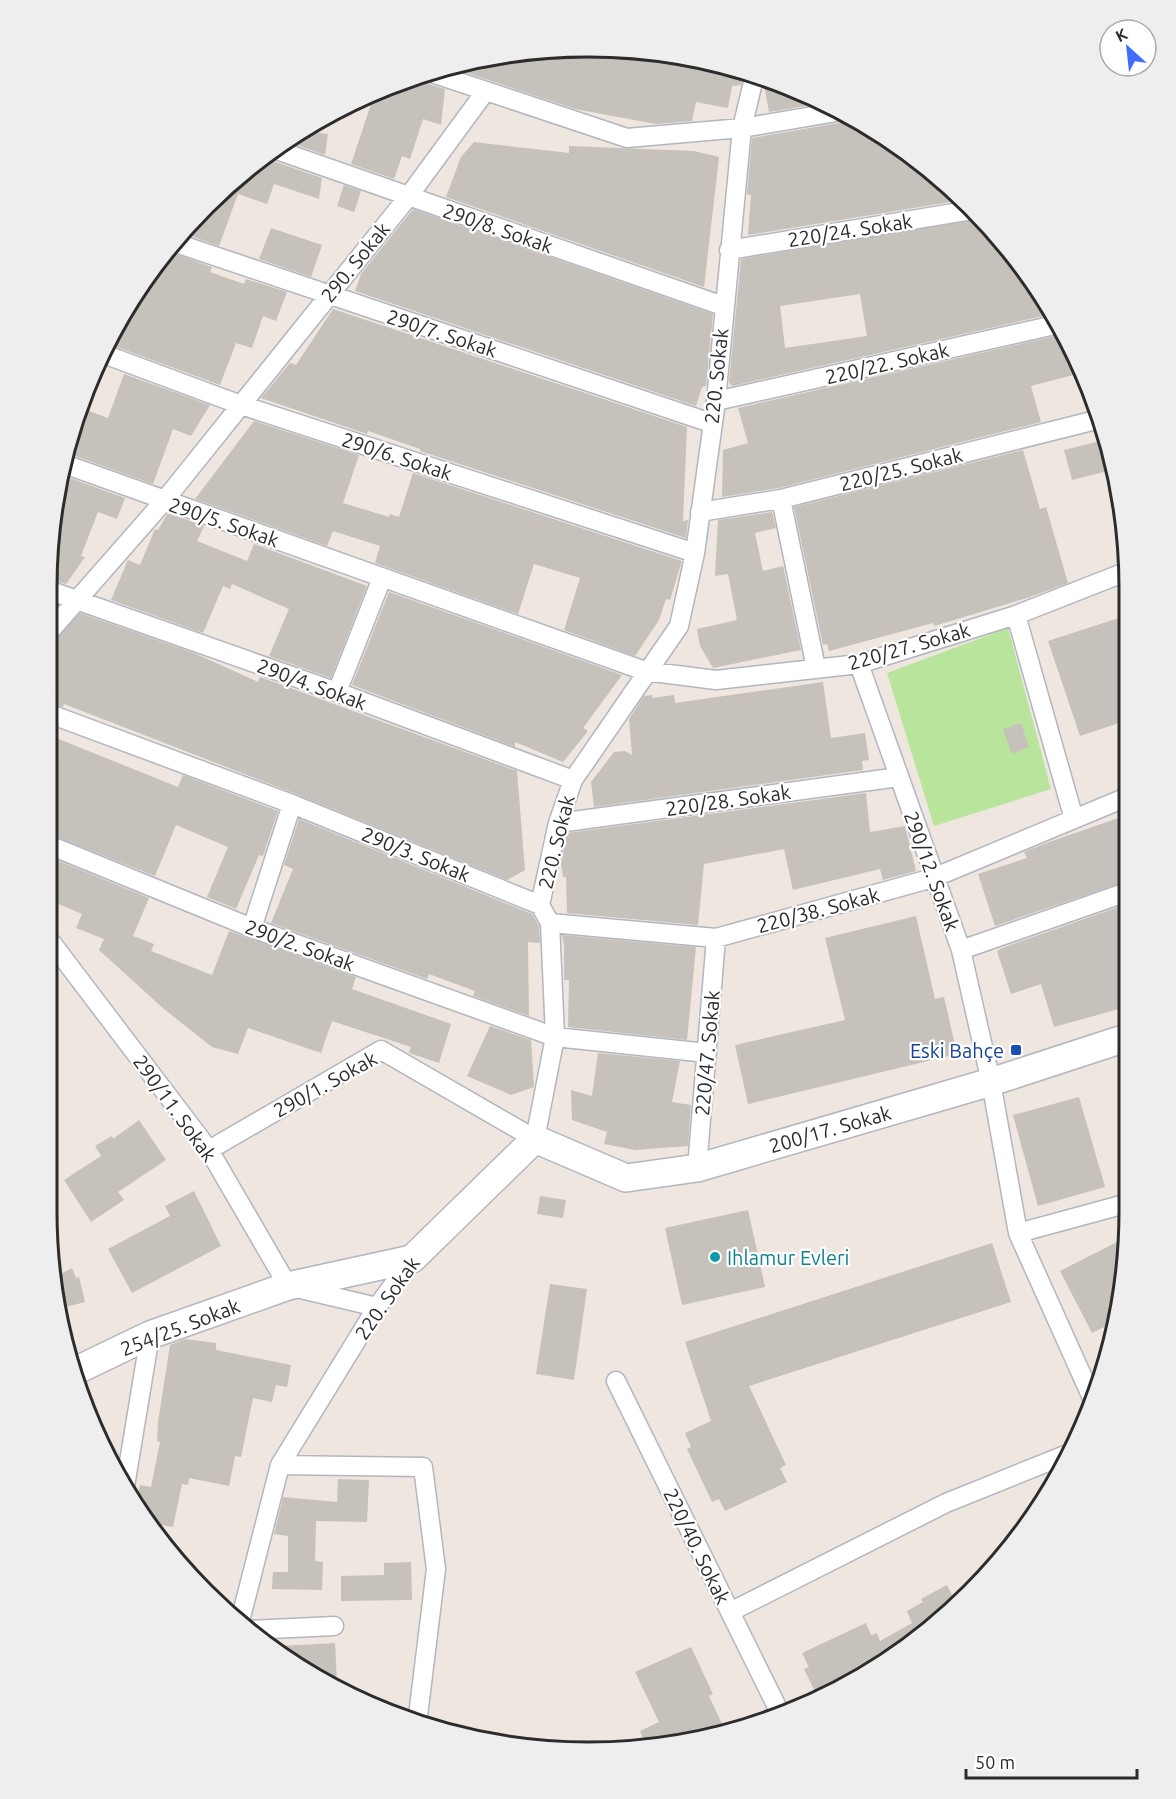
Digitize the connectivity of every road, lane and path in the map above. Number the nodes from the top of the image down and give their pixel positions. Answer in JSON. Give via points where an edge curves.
{"nodes":[{"id":1,"x":444,"y":77,"type":"edge"},
{"id":2,"x":753,"y":83,"type":"edge"},
{"id":3,"x":485,"y":92,"type":"junction"},
{"id":4,"x":826,"y":114,"type":"edge"},
{"id":5,"x":742,"y":128,"type":"junction"},
{"id":6,"x":284,"y":153,"type":"edge"},
{"id":7,"x":408,"y":197,"type":"junction"},
{"id":8,"x":962,"y":212,"type":"edge"},
{"id":9,"x":183,"y":245,"type":"edge"},
{"id":10,"x":729,"y":250,"type":"junction"},
{"id":11,"x":328,"y":296,"type":"junction"},
{"id":12,"x":723,"y":306,"type":"junction"},
{"id":13,"x":1050,"y":326,"type":"edge"},
{"id":14,"x":110,"y":356,"type":"edge"},
{"id":15,"x":716,"y":401,"type":"junction"},
{"id":16,"x":241,"y":405,"type":"junction"},
{"id":17,"x":1092,"y":421,"type":"edge"},
{"id":18,"x":711,"y":423,"type":"junction"},
{"id":19,"x":71,"y":467,"type":"edge"},
{"id":20,"x":781,"y":500,"type":"junction"},
{"id":21,"x":164,"y":501,"type":"junction"},
{"id":22,"x":700,"y":512,"type":"junction"},
{"id":23,"x":695,"y":553,"type":"junction"},
{"id":24,"x":1119,"y":575,"type":"edge"},
{"id":25,"x":382,"y":578,"type":"junction"},
{"id":26,"x":57,"y":593,"type":"edge"},
{"id":27,"x":75,"y":600,"type":"junction"},
{"id":28,"x":1016,"y":615,"type":"junction"},
{"id":29,"x":57,"y":622,"type":"edge"},
{"id":30,"x":859,"y":664,"type":"junction"},
{"id":31,"x":816,"y":668,"type":"junction"},
{"id":32,"x":645,"y":671,"type":"junction"},
{"id":33,"x":337,"y":692,"type":"junction"},
{"id":34,"x":57,"y":717,"type":"edge"},
{"id":35,"x":899,"y":777,"type":"junction"},
{"id":36,"x":573,"y":780,"type":"junction"},
{"id":37,"x":1119,"y":800,"type":"edge"},
{"id":38,"x":292,"y":804,"type":"junction"},
{"id":39,"x":1074,"y":819,"type":"junction"},
{"id":40,"x":558,"y":823,"type":"junction"},
{"id":41,"x":57,"y":849,"type":"edge"},
{"id":42,"x":933,"y":878,"type":"junction"},
{"id":43,"x":1119,"y":895,"type":"edge"},
{"id":44,"x":540,"y":905,"type":"junction"},
{"id":45,"x":550,"y":923,"type":"junction"},
{"id":46,"x":252,"y":928,"type":"junction"},
{"id":47,"x":716,"y":938,"type":"junction"},
{"id":48,"x":57,"y":950,"type":"edge"},
{"id":49,"x":961,"y":950,"type":"junction"},
{"id":50,"x":555,"y":1037,"type":"junction"},
{"id":51,"x":1119,"y":1040,"type":"edge"},
{"id":52,"x":707,"y":1053,"type":"junction"},
{"id":53,"x":991,"y":1082,"type":"junction"},
{"id":54,"x":535,"y":1140,"type":"junction"},
{"id":55,"x":209,"y":1150,"type":"junction"},
{"id":56,"x":697,"y":1168,"type":"junction"},
{"id":57,"x":1119,"y":1206,"type":"edge"},
{"id":58,"x":1018,"y":1233,"type":"junction"},
{"id":59,"x":412,"y":1259,"type":"junction"},
{"id":60,"x":288,"y":1286,"type":"junction"},
{"id":61,"x":377,"y":1307,"type":"junction"},
{"id":62,"x":150,"y":1335,"type":"junction"},
{"id":63,"x":81,"y":1368,"type":"edge"},
{"id":64,"x":616,"y":1381,"type":"dead end"},
{"id":65,"x":1088,"y":1389,"type":"edge"},
{"id":66,"x":1058,"y":1458,"type":"edge"},
{"id":67,"x":280,"y":1465,"type":"junction"},
{"id":68,"x":127,"y":1474,"type":"edge"},
{"id":69,"x":730,"y":1612,"type":"junction"},
{"id":70,"x":242,"y":1613,"type":"edge"},
{"id":71,"x":334,"y":1626,"type":"dead end"},
{"id":72,"x":262,"y":1629,"type":"edge"},
{"id":73,"x":777,"y":1707,"type":"edge"},
{"id":74,"x":418,"y":1714,"type":"edge"}],
"edges":[{"from":1,"to":3,"type":"street"},
{"from":2,"to":5,"type":"street","name":"220. Sokak"},
{"from":3,"to":5,"type":"street","via":[[627,138]]},
{"from":3,"to":7,"type":"street","name":"290. Sokak"},
{"from":4,"to":5,"type":"street"},
{"from":5,"to":10,"type":"street","name":"220. Sokak"},
{"from":6,"to":7,"type":"street","name":"290/8. Sokak"},
{"from":7,"to":11,"type":"street","name":"290. Sokak"},
{"from":7,"to":12,"type":"street","name":"290/8. Sokak"},
{"from":8,"to":10,"type":"street","name":"220/24. Sokak"},
{"from":9,"to":11,"type":"street","name":"290/7. Sokak"},
{"from":10,"to":12,"type":"street","name":"220. Sokak"},
{"from":11,"to":16,"type":"street","name":"290. Sokak"},
{"from":11,"to":18,"type":"street","name":"290/7. Sokak"},
{"from":12,"to":15,"type":"street","name":"220. Sokak"},
{"from":13,"to":15,"type":"street","name":"220/22. Sokak"},
{"from":14,"to":16,"type":"street","name":"290/6. Sokak"},
{"from":15,"to":18,"type":"street","name":"220. Sokak"},
{"from":16,"to":21,"type":"street","name":"290. Sokak"},
{"from":16,"to":23,"type":"street","name":"290/6. Sokak"},
{"from":17,"to":20,"type":"street","name":"220/25. Sokak"},
{"from":18,"to":22,"type":"street","name":"220. Sokak"},
{"from":19,"to":21,"type":"street","name":"290/5. Sokak"},
{"from":20,"to":22,"type":"street","name":"220/25. Sokak"},
{"from":20,"to":31,"type":"street"},
{"from":21,"to":25,"type":"street","name":"290/5. Sokak"},
{"from":21,"to":27,"type":"street","name":"290. Sokak"},
{"from":22,"to":23,"type":"street","name":"220. Sokak"},
{"from":23,"to":32,"type":"street","name":"220. Sokak","via":[[679,626]]},
{"from":24,"to":28,"type":"street","name":"220/27. Sokak"},
{"from":25,"to":32,"type":"street","name":"290/5. Sokak"},
{"from":25,"to":33,"type":"street"},
{"from":26,"to":27,"type":"street","name":"290/4. Sokak"},
{"from":27,"to":29,"type":"street","name":"290. Sokak"},
{"from":27,"to":33,"type":"street","name":"290/4. Sokak"},
{"from":28,"to":30,"type":"street","name":"220/27. Sokak"},
{"from":28,"to":39,"type":"street"},
{"from":30,"to":31,"type":"street","name":"220/27. Sokak"},
{"from":30,"to":35,"type":"street","name":"290/12. Sokak"},
{"from":31,"to":32,"type":"street","name":"220/27. Sokak","via":[[716,680]]},
{"from":32,"to":36,"type":"street","name":"220. Sokak"},
{"from":33,"to":36,"type":"street","name":"290/4. Sokak"},
{"from":34,"to":38,"type":"street","name":"290/3. Sokak"},
{"from":35,"to":40,"type":"street","name":"220/28. Sokak"},
{"from":35,"to":42,"type":"street","name":"290/12. Sokak"},
{"from":36,"to":40,"type":"street","name":"220. Sokak"},
{"from":37,"to":39,"type":"street","name":"220/38. Sokak"},
{"from":38,"to":44,"type":"street","name":"290/3. Sokak"},
{"from":38,"to":46,"type":"street"},
{"from":39,"to":42,"type":"street","name":"220/38. Sokak"},
{"from":40,"to":44,"type":"street","name":"220. Sokak"},
{"from":41,"to":46,"type":"street","name":"290/2. Sokak"},
{"from":42,"to":47,"type":"street","name":"220/38. Sokak"},
{"from":42,"to":49,"type":"street","name":"290/12. Sokak"},
{"from":43,"to":49,"type":"street"},
{"from":44,"to":45,"type":"street","name":"220. Sokak"},
{"from":45,"to":47,"type":"street","name":"220/38. Sokak"},
{"from":45,"to":50,"type":"street","name":"220. Sokak"},
{"from":46,"to":50,"type":"street","name":"290/2. Sokak"},
{"from":47,"to":52,"type":"street","name":"220/47. Sokak"},
{"from":48,"to":55,"type":"street","name":"290/11. Sokak"},
{"from":49,"to":53,"type":"street","name":"290/12. Sokak"},
{"from":50,"to":52,"type":"street","name":"290/2. Sokak"},
{"from":50,"to":54,"type":"street","name":"220. Sokak"},
{"from":51,"to":53,"type":"street","name":"200/17. Sokak"},
{"from":52,"to":56,"type":"street","name":"220/47. Sokak"},
{"from":53,"to":56,"type":"street","name":"200/17. Sokak"},
{"from":53,"to":58,"type":"street","name":"290/12. Sokak"},
{"from":54,"to":55,"type":"street","name":"290/1. Sokak","via":[[381,1050]]},
{"from":54,"to":56,"type":"street","name":"200/17. Sokak","via":[[626,1178]]},
{"from":54,"to":59,"type":"street","name":"220. Sokak"},
{"from":55,"to":60,"type":"street","name":"290/11. Sokak"},
{"from":57,"to":58,"type":"street"},
{"from":58,"to":65,"type":"street","name":"290/12. Sokak"},
{"from":59,"to":60,"type":"street","name":"254/25. Sokak"},
{"from":59,"to":61,"type":"street","name":"220. Sokak"},
{"from":60,"to":61,"type":"street"},
{"from":60,"to":62,"type":"street","name":"254/25. Sokak"},
{"from":61,"to":67,"type":"street","name":"220. Sokak"},
{"from":62,"to":63,"type":"street","name":"254/25. Sokak"},
{"from":62,"to":68,"type":"street"},
{"from":64,"to":69,"type":"street","name":"220/40. Sokak"},
{"from":66,"to":69,"type":"street","via":[[946,1503]]},
{"from":67,"to":70,"type":"street","name":"220. Sokak"},
{"from":67,"to":74,"type":"street","via":[[423,1467],[436,1569]]},
{"from":69,"to":73,"type":"street","name":"220/40. Sokak"},
{"from":71,"to":72,"type":"street"}]}
